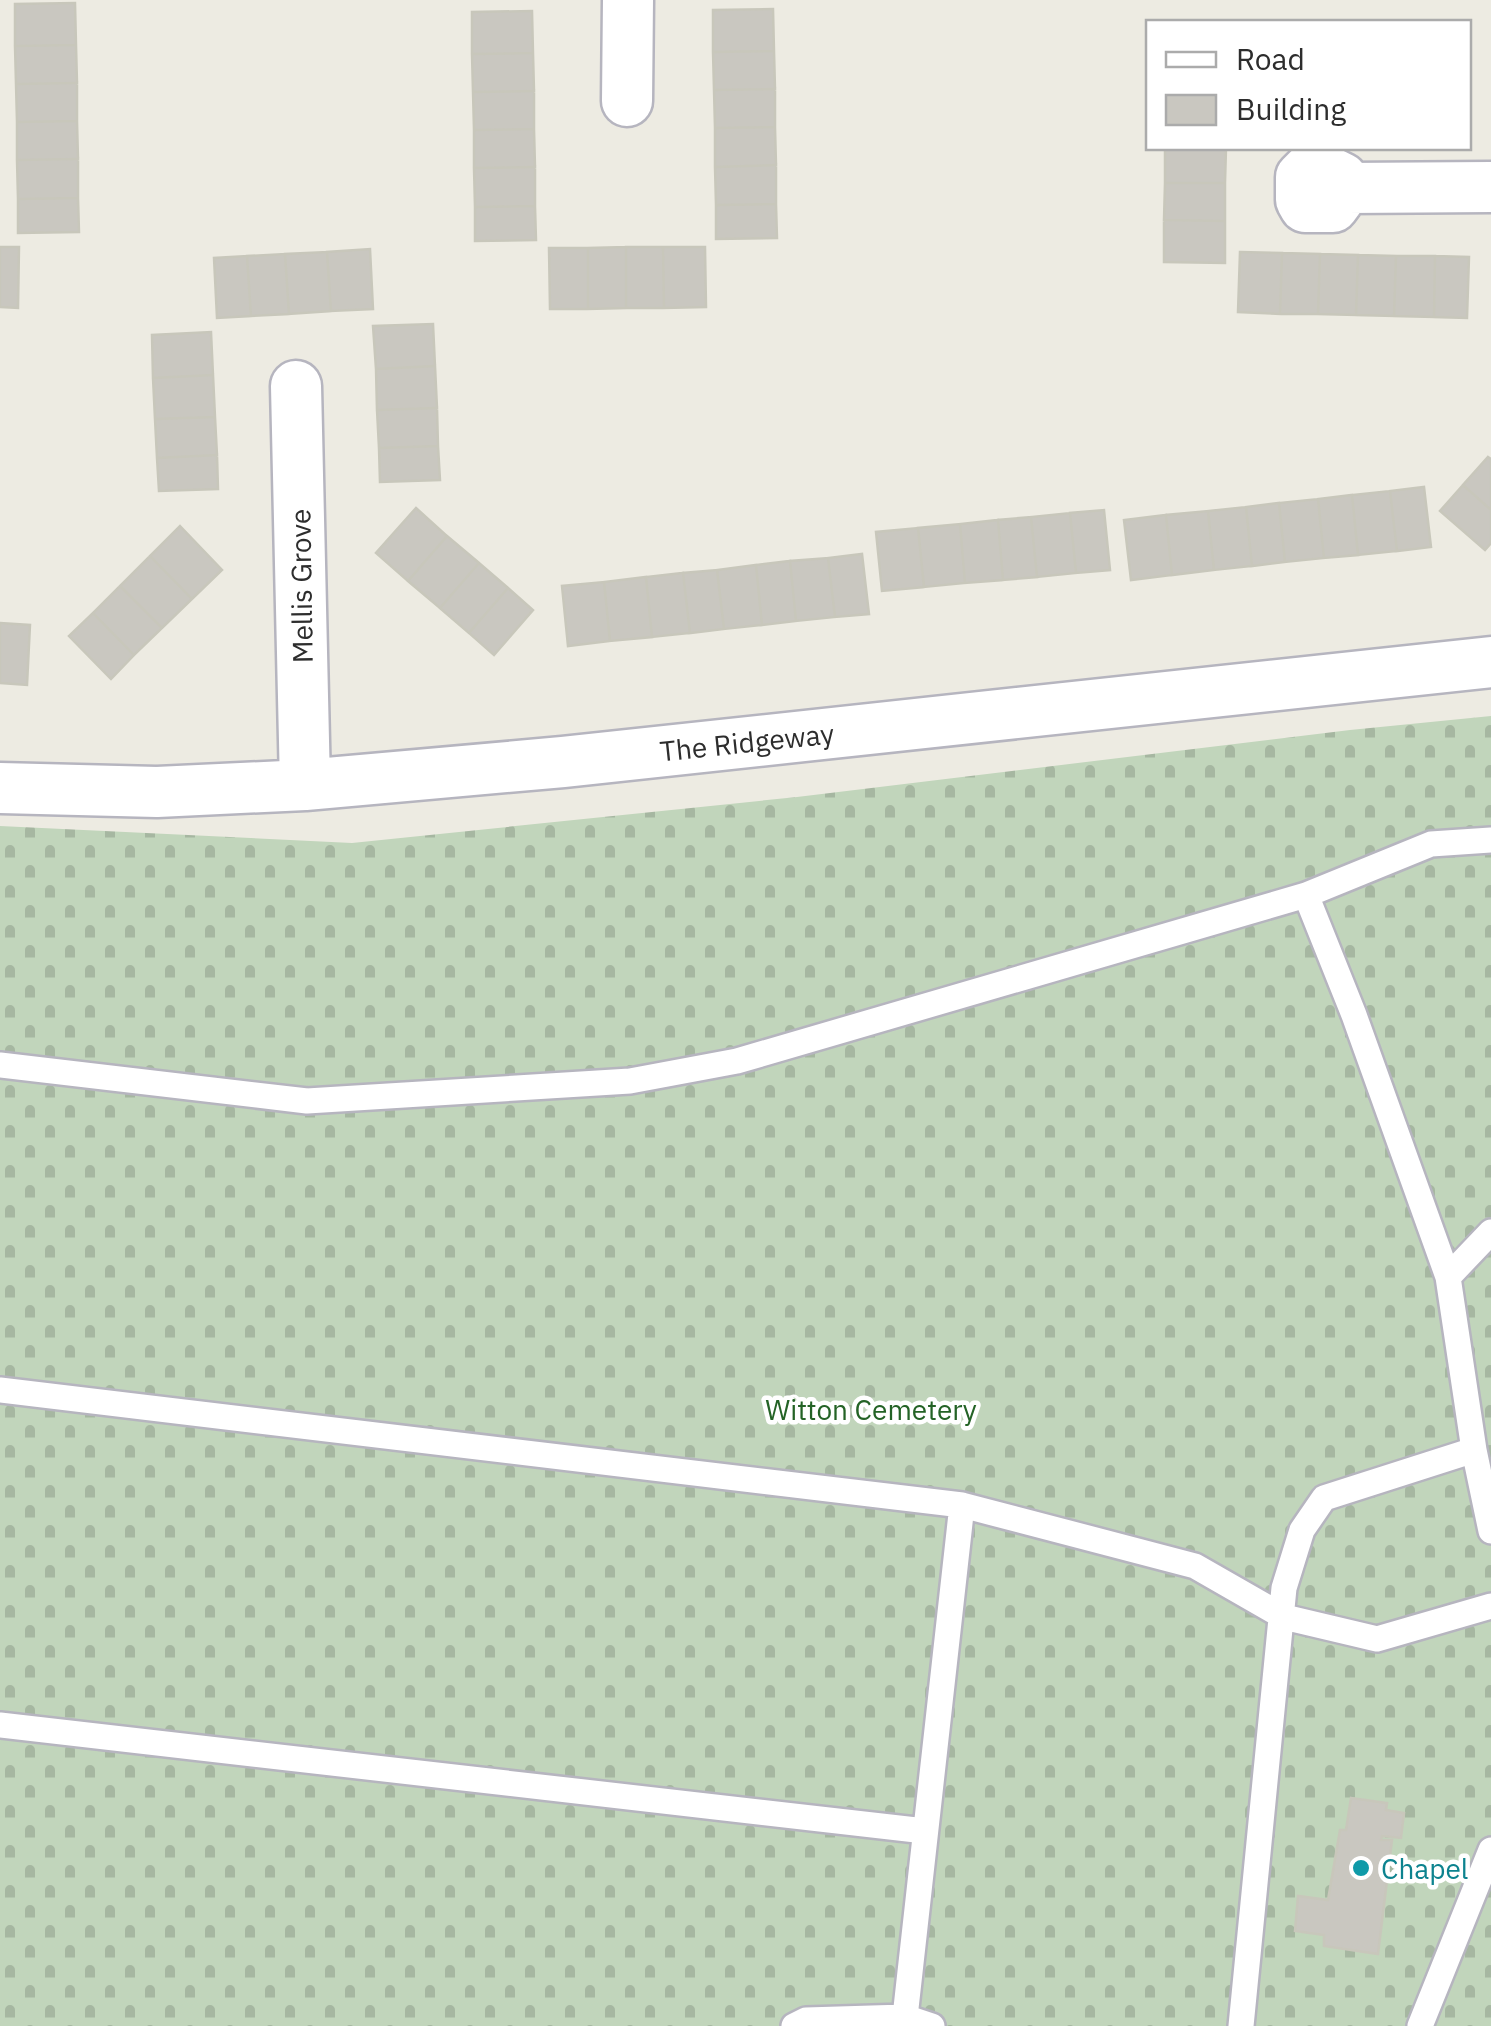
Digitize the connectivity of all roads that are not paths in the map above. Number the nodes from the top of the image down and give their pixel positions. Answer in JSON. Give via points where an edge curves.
{"nodes":[{"id":1,"x":628,"y":0,"type":"edge"},
{"id":2,"x":627,"y":101,"type":"dead end"},
{"id":3,"x":1491,"y":187,"type":"edge"},
{"id":4,"x":1347,"y":188,"type":"dead end"},
{"id":5,"x":296,"y":386,"type":"dead end"},
{"id":6,"x":1491,"y":662,"type":"edge"},
{"id":7,"x":305,"y":785,"type":"junction"},
{"id":8,"x":0,"y":788,"type":"edge"},
{"id":9,"x":1491,"y":840,"type":"edge"},
{"id":10,"x":1306,"y":895,"type":"junction"},
{"id":11,"x":0,"y":1066,"type":"edge"},
{"id":12,"x":1491,"y":1232,"type":"edge"},
{"id":13,"x":1448,"y":1277,"type":"junction"},
{"id":14,"x":0,"y":1390,"type":"edge"},
{"id":15,"x":1474,"y":1450,"type":"junction"},
{"id":16,"x":962,"y":1505,"type":"junction"},
{"id":17,"x":1491,"y":1531,"type":"edge"},
{"id":18,"x":1491,"y":1606,"type":"edge"},
{"id":19,"x":1284,"y":1617,"type":"junction"},
{"id":20,"x":0,"y":1725,"type":"edge"},
{"id":21,"x":925,"y":1831,"type":"junction"},
{"id":22,"x":1491,"y":1850,"type":"edge"},
{"id":23,"x":905,"y":2017,"type":"junction"},
{"id":24,"x":794,"y":2026,"type":"edge"},
{"id":25,"x":932,"y":2026,"type":"edge"},
{"id":26,"x":1241,"y":2026,"type":"edge"},
{"id":27,"x":1420,"y":2026,"type":"edge"}],
"edges":[{"from":1,"to":2,"type":"street"},
{"from":3,"to":4,"type":"street"},
{"from":5,"to":7,"type":"street","name":"Mellis Grove"},
{"from":6,"to":7,"type":"street","name":"The Ridgeway"},
{"from":7,"to":8,"type":"street","name":"The Ridgeway","via":[[157,792]]},
{"from":9,"to":10,"type":"lane","via":[[1431,844]]},
{"from":10,"to":11,"type":"lane","via":[[737,1061],[630,1081],[306,1102]]},
{"from":10,"to":13,"type":"lane"},
{"from":12,"to":13,"type":"lane"},
{"from":13,"to":15,"type":"lane"},
{"from":14,"to":16,"type":"lane"},
{"from":15,"to":17,"type":"lane"},
{"from":15,"to":19,"type":"lane","via":[[1324,1498],[1302,1530],[1284,1588]]},
{"from":16,"to":19,"type":"lane","via":[[1196,1566]]},
{"from":16,"to":21,"type":"lane"},
{"from":18,"to":19,"type":"lane","via":[[1376,1639]]},
{"from":19,"to":26,"type":"lane"},
{"from":20,"to":21,"type":"lane"},
{"from":21,"to":23,"type":"lane"},
{"from":22,"to":27,"type":"lane"},
{"from":23,"to":24,"type":"lane","via":[[806,2020]]},
{"from":23,"to":25,"type":"lane"}]}
